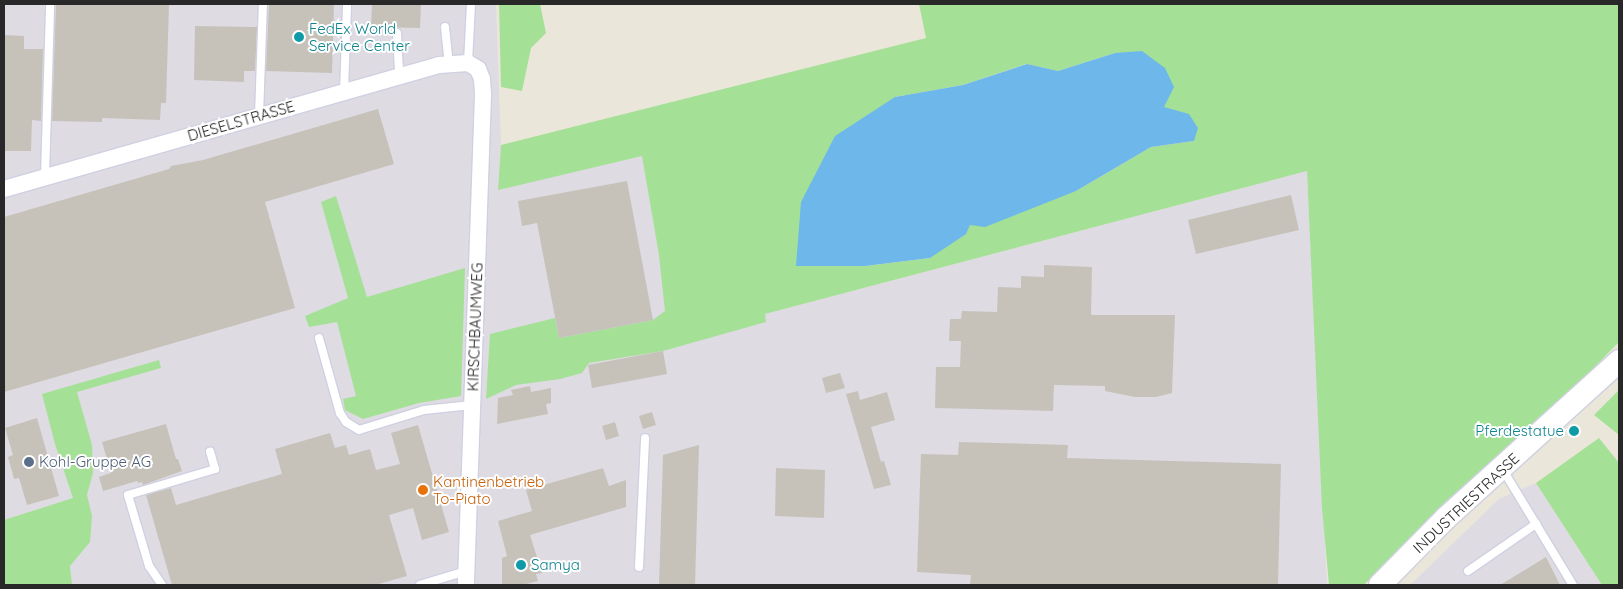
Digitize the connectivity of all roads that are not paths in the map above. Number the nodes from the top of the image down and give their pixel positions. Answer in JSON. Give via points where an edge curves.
{"nodes":[{"id":1,"x":50,"y":4,"type":"edge"},
{"id":2,"x":263,"y":4,"type":"edge"},
{"id":3,"x":347,"y":4,"type":"edge"},
{"id":4,"x":471,"y":4,"type":"edge"},
{"id":5,"x":445,"y":27,"type":"dead end"},
{"id":6,"x":397,"y":33,"type":"dead end"},
{"id":7,"x":449,"y":64,"type":"junction"},
{"id":8,"x":473,"y":66,"type":"junction"},
{"id":9,"x":402,"y":76,"type":"junction"},
{"id":10,"x":344,"y":92,"type":"junction"},
{"id":11,"x":260,"y":116,"type":"junction"},
{"id":12,"x":45,"y":177,"type":"junction"},
{"id":13,"x":4,"y":189,"type":"edge"},
{"id":14,"x":319,"y":338,"type":"dead end"},
{"id":15,"x":1619,"y":361,"type":"edge"},
{"id":16,"x":472,"y":406,"type":"junction"},
{"id":17,"x":645,"y":438,"type":"dead end"},
{"id":18,"x":210,"y":452,"type":"dead end"},
{"id":19,"x":1502,"y":468,"type":"junction"},
{"id":20,"x":1536,"y":524,"type":"junction"},
{"id":21,"x":639,"y":567,"type":"dead end"},
{"id":22,"x":1468,"y":571,"type":"dead end"},
{"id":23,"x":466,"y":578,"type":"edge"},
{"id":24,"x":162,"y":585,"type":"edge"},
{"id":25,"x":420,"y":585,"type":"edge"},
{"id":26,"x":1380,"y":585,"type":"edge"},
{"id":27,"x":1573,"y":585,"type":"edge"}],
"edges":[{"from":1,"to":12,"type":"lane"},
{"from":2,"to":11,"type":"lane"},
{"from":3,"to":10,"type":"lane"},
{"from":4,"to":8,"type":"lane"},
{"from":5,"to":7,"type":"lane"},
{"from":6,"to":9,"type":"lane"},
{"from":7,"to":8,"type":"street","name":"DIESELSTRASSE"},
{"from":7,"to":9,"type":"street","name":"DIESELSTRASSE"},
{"from":8,"to":16,"type":"street","name":"KIRSCHBAUMWEG","via":[[482,79],[484,95]]},
{"from":9,"to":10,"type":"street","name":"DIESELSTRASSE"},
{"from":10,"to":11,"type":"street","name":"DIESELSTRASSE"},
{"from":11,"to":12,"type":"street","name":"DIESELSTRASSE"},
{"from":12,"to":13,"type":"street","name":"DIESELSTRASSE"},
{"from":14,"to":16,"type":"lane","via":[[340,413],[346,422],[359,430],[424,410]]},
{"from":15,"to":19,"type":"main road","name":"INDUSTRIESTRASSE"},
{"from":16,"to":23,"type":"street","name":"KIRSCHBAUMWEG"},
{"from":17,"to":21,"type":"lane"},
{"from":18,"to":24,"type":"lane","via":[[216,469],[128,495],[149,566]]},
{"from":19,"to":20,"type":"lane"},
{"from":19,"to":26,"type":"main road","name":"INDUSTRIESTRASSE","via":[[1446,518]]},
{"from":20,"to":22,"type":"lane"},
{"from":20,"to":27,"type":"lane"},
{"from":23,"to":25,"type":"lane"}]}
